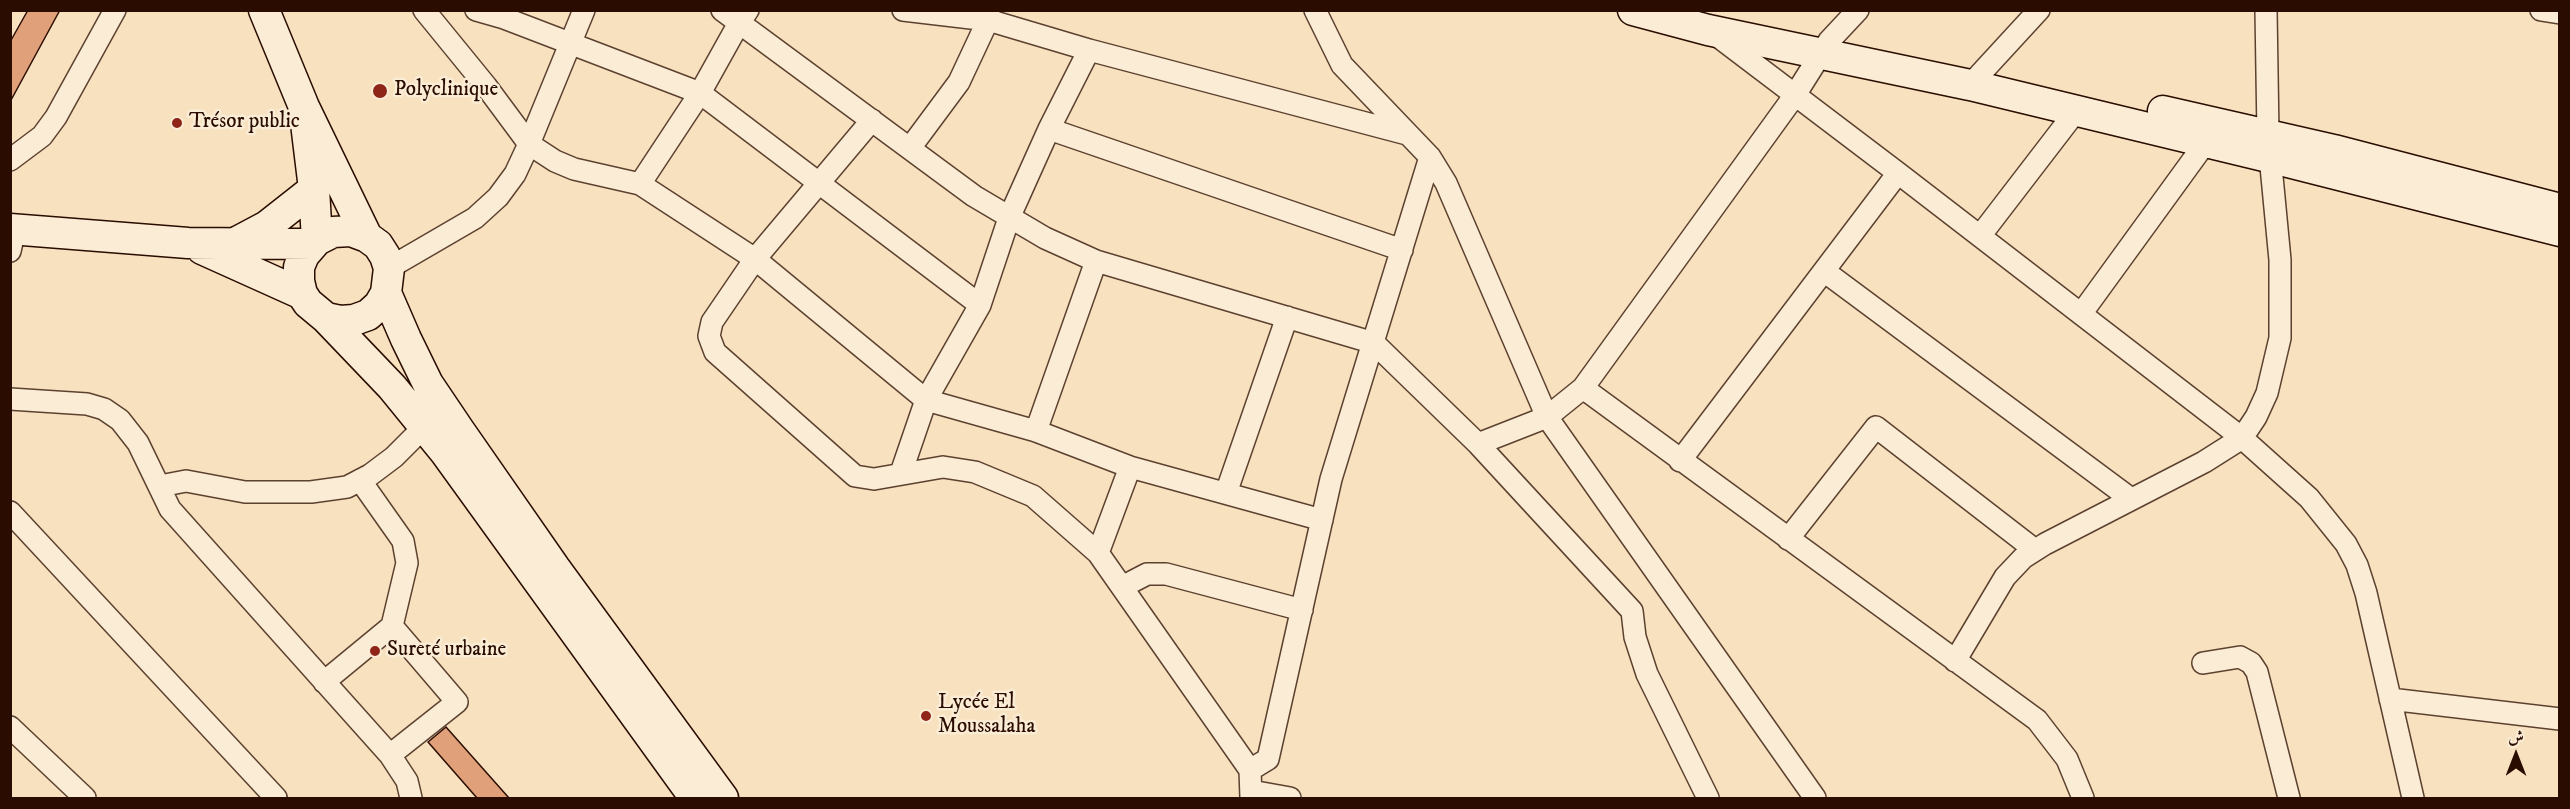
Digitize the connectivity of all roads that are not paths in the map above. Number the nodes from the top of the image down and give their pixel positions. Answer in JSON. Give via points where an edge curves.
{"nodes":[{"id":1,"x":115,"y":10,"type":"edge"},
{"id":2,"x":264,"y":10,"type":"edge"},
{"id":3,"x":424,"y":10,"type":"edge"},
{"id":4,"x":477,"y":10,"type":"edge"},
{"id":5,"x":584,"y":10,"type":"edge"},
{"id":6,"x":722,"y":10,"type":"edge"},
{"id":7,"x":903,"y":10,"type":"edge"},
{"id":8,"x":1315,"y":10,"type":"edge"},
{"id":9,"x":1633,"y":10,"type":"edge"},
{"id":10,"x":1858,"y":10,"type":"edge"},
{"id":11,"x":2039,"y":10,"type":"edge"},
{"id":12,"x":2266,"y":10,"type":"edge"},
{"id":13,"x":2541,"y":10,"type":"edge"},
{"id":14,"x":2559,"y":13,"type":"edge"},
{"id":15,"x":989,"y":15,"type":"edge"},
{"id":16,"x":744,"y":17,"type":"edge"},
{"id":17,"x":1705,"y":20,"type":"edge"},
{"id":18,"x":568,"y":44,"type":"junction"},
{"id":19,"x":1825,"y":47,"type":"junction"},
{"id":20,"x":1089,"y":50,"type":"junction"},
{"id":21,"x":1975,"y":78,"type":"junction"},
{"id":22,"x":700,"y":93,"type":"junction"},
{"id":23,"x":1795,"y":95,"type":"junction"},
{"id":24,"x":304,"y":106,"type":"junction"},
{"id":25,"x":2076,"y":111,"type":"junction"},
{"id":26,"x":872,"y":120,"type":"junction"},
{"id":27,"x":1049,"y":129,"type":"junction"},
{"id":28,"x":1407,"y":134,"type":"junction"},
{"id":29,"x":2206,"y":142,"type":"junction"},
{"id":30,"x":529,"y":144,"type":"junction"},
{"id":31,"x":2270,"y":146,"type":"junction"},
{"id":32,"x":910,"y":148,"type":"junction"},
{"id":33,"x":1430,"y":157,"type":"junction"},
{"id":34,"x":10,"y":160,"type":"edge"},
{"id":35,"x":1898,"y":173,"type":"junction"},
{"id":36,"x":640,"y":184,"type":"junction"},
{"id":37,"x":819,"y":184,"type":"junction"},
{"id":38,"x":314,"y":189,"type":"junction"},
{"id":39,"x":2559,"y":209,"type":"edge"},
{"id":40,"x":1009,"y":218,"type":"junction"},
{"id":41,"x":2559,"y":231,"type":"edge"},
{"id":42,"x":12,"y":236,"type":"edge"},
{"id":43,"x":1980,"y":236,"type":"junction"},
{"id":44,"x":367,"y":237,"type":"junction"},
{"id":45,"x":314,"y":242,"type":"junction"},
{"id":46,"x":188,"y":243,"type":"junction"},
{"id":47,"x":232,"y":244,"type":"junction"},
{"id":48,"x":1402,"y":250,"type":"junction"},
{"id":49,"x":755,"y":259,"type":"junction"},
{"id":50,"x":1096,"y":261,"type":"junction"},
{"id":51,"x":1824,"y":271,"type":"junction"},
{"id":52,"x":388,"y":280,"type":"junction"},
{"id":53,"x":302,"y":294,"type":"junction"},
{"id":54,"x":980,"y":305,"type":"junction"},
{"id":55,"x":2081,"y":314,"type":"junction"},
{"id":56,"x":1287,"y":317,"type":"junction"},
{"id":57,"x":326,"y":318,"type":"junction"},
{"id":58,"x":1374,"y":343,"type":"junction"},
{"id":59,"x":1583,"y":388,"type":"junction"},
{"id":60,"x":10,"y":399,"type":"edge"},
{"id":61,"x":926,"y":400,"type":"junction"},
{"id":62,"x":1547,"y":417,"type":"junction"},
{"id":63,"x":424,"y":426,"type":"junction"},
{"id":64,"x":1036,"y":431,"type":"junction"},
{"id":65,"x":2242,"y":438,"type":"junction"},
{"id":66,"x":1478,"y":444,"type":"junction"},
{"id":67,"x":1680,"y":461,"type":"junction"},
{"id":68,"x":1130,"y":467,"type":"junction"},
{"id":69,"x":901,"y":473,"type":"junction"},
{"id":70,"x":360,"y":480,"type":"junction"},
{"id":71,"x":160,"y":486,"type":"junction"},
{"id":72,"x":1226,"y":493,"type":"junction"},
{"id":73,"x":2131,"y":499,"type":"junction"},
{"id":74,"x":10,"y":512,"type":"edge"},
{"id":75,"x":1322,"y":520,"type":"junction"},
{"id":76,"x":1788,"y":539,"type":"junction"},
{"id":77,"x":2035,"y":550,"type":"junction"},
{"id":78,"x":1098,"y":553,"type":"junction"},
{"id":79,"x":1122,"y":587,"type":"junction"},
{"id":80,"x":1302,"y":610,"type":"junction"},
{"id":81,"x":392,"y":626,"type":"junction"},
{"id":82,"x":1955,"y":661,"type":"junction"},
{"id":83,"x":2204,"y":663,"type":"dead end"},
{"id":84,"x":324,"y":682,"type":"junction"},
{"id":85,"x":2390,"y":699,"type":"junction"},
{"id":86,"x":2559,"y":719,"type":"edge"},
{"id":87,"x":10,"y":727,"type":"edge"},
{"id":88,"x":390,"y":755,"type":"junction"},
{"id":89,"x":1250,"y":786,"type":"edge"},
{"id":90,"x":85,"y":798,"type":"edge"},
{"id":91,"x":276,"y":798,"type":"edge"},
{"id":92,"x":411,"y":798,"type":"edge"},
{"id":93,"x":695,"y":798,"type":"edge"},
{"id":94,"x":723,"y":798,"type":"edge"},
{"id":95,"x":1290,"y":798,"type":"edge"},
{"id":96,"x":1708,"y":798,"type":"edge"},
{"id":97,"x":1815,"y":798,"type":"edge"},
{"id":98,"x":2083,"y":798,"type":"edge"},
{"id":99,"x":2289,"y":798,"type":"edge"},
{"id":100,"x":2413,"y":798,"type":"edge"}],
"edges":[{"from":1,"to":34,"type":"street","via":[[56,117],[42,136]]},
{"from":2,"to":24,"type":"main road"},
{"from":3,"to":30,"type":"street"},
{"from":4,"to":18,"type":"street"},
{"from":5,"to":18,"type":"street"},
{"from":6,"to":16,"type":"street"},
{"from":7,"to":15,"type":"street"},
{"from":8,"to":28,"type":"street","via":[[1342,65]]},
{"from":9,"to":17,"type":"main road"},
{"from":10,"to":19,"type":"street"},
{"from":11,"to":21,"type":"street"},
{"from":12,"to":31,"type":"street"},
{"from":13,"to":14,"type":"street"},
{"from":15,"to":20,"type":"street"},
{"from":15,"to":32,"type":"street","via":[[959,82]]},
{"from":16,"to":22,"type":"street"},
{"from":16,"to":26,"type":"street"},
{"from":17,"to":19,"type":"main road"},
{"from":17,"to":23,"type":"street"},
{"from":18,"to":22,"type":"street"},
{"from":18,"to":30,"type":"street"},
{"from":19,"to":21,"type":"main road"},
{"from":19,"to":23,"type":"street"},
{"from":20,"to":27,"type":"street"},
{"from":20,"to":28,"type":"street"},
{"from":21,"to":25,"type":"main road"},
{"from":21,"to":31,"type":"main road"},
{"from":22,"to":36,"type":"street"},
{"from":22,"to":37,"type":"street"},
{"from":23,"to":35,"type":"street"},
{"from":23,"to":59,"type":"street"},
{"from":24,"to":38,"type":"main road"},
{"from":24,"to":44,"type":"main road"},
{"from":25,"to":29,"type":"main road"},
{"from":25,"to":43,"type":"street"},
{"from":26,"to":32,"type":"street"},
{"from":26,"to":37,"type":"street"},
{"from":27,"to":40,"type":"street"},
{"from":27,"to":48,"type":"street"},
{"from":28,"to":33,"type":"street"},
{"from":29,"to":31,"type":"main road"},
{"from":29,"to":55,"type":"street"},
{"from":30,"to":36,"type":"street","via":[[574,169]]},
{"from":30,"to":52,"type":"street","via":[[515,174],[498,197]]},
{"from":31,"to":39,"type":"main road"},
{"from":31,"to":41,"type":"main road"},
{"from":31,"to":65,"type":"street","via":[[2280,260],[2280,338],[2267,393]]},
{"from":32,"to":40,"type":"street"},
{"from":33,"to":48,"type":"street"},
{"from":33,"to":62,"type":"street","via":[[1460,213]]},
{"from":35,"to":43,"type":"street"},
{"from":35,"to":51,"type":"street"},
{"from":36,"to":49,"type":"street"},
{"from":37,"to":49,"type":"street"},
{"from":37,"to":54,"type":"street"},
{"from":38,"to":45,"type":"main road"},
{"from":38,"to":47,"type":"main road","via":[[267,226]]},
{"from":40,"to":50,"type":"street"},
{"from":40,"to":54,"type":"street"},
{"from":42,"to":46,"type":"main road"},
{"from":43,"to":55,"type":"street"},
{"from":44,"to":45,"type":"main road","via":[[351,231],[333,232]]},
{"from":44,"to":52,"type":"main road","via":[[378,245]]},
{"from":45,"to":47,"type":"main road"},
{"from":45,"to":53,"type":"main road","via":[[299,267]]},
{"from":46,"to":47,"type":"main road"},
{"from":46,"to":53,"type":"main road"},
{"from":48,"to":58,"type":"street"},
{"from":49,"to":61,"type":"street"},
{"from":49,"to":69,"type":"street","via":[[712,322],[709,336],[715,352],[855,476],[874,479]]},
{"from":50,"to":56,"type":"street"},
{"from":50,"to":64,"type":"street"},
{"from":51,"to":67,"type":"street"},
{"from":51,"to":73,"type":"street"},
{"from":52,"to":57,"type":"main road","via":[[373,310],[354,320]]},
{"from":52,"to":94,"type":"main road","via":[[406,339],[428,384],[555,568]]},
{"from":53,"to":57,"type":"main road"},
{"from":54,"to":61,"type":"street"},
{"from":55,"to":65,"type":"street"},
{"from":56,"to":58,"type":"street"},
{"from":56,"to":72,"type":"street"},
{"from":57,"to":63,"type":"main road"},
{"from":58,"to":66,"type":"street"},
{"from":58,"to":75,"type":"street","via":[[1331,478]]},
{"from":59,"to":62,"type":"street"},
{"from":59,"to":67,"type":"street"},
{"from":60,"to":71,"type":"street","via":[[87,404],[104,409],[120,420],[138,443]]},
{"from":61,"to":64,"type":"street"},
{"from":61,"to":69,"type":"street"},
{"from":62,"to":66,"type":"street"},
{"from":62,"to":97,"type":"street"},
{"from":63,"to":70,"type":"street","via":[[394,457]]},
{"from":63,"to":93,"type":"main road"},
{"from":64,"to":68,"type":"street"},
{"from":65,"to":73,"type":"street"},
{"from":65,"to":85,"type":"street","via":[[2309,498],[2346,544],[2366,593]]},
{"from":66,"to":96,"type":"street","via":[[1632,611],[1635,637],[1647,674]]},
{"from":67,"to":76,"type":"street"},
{"from":68,"to":72,"type":"street"},
{"from":68,"to":78,"type":"street"},
{"from":69,"to":78,"type":"street","via":[[943,467],[975,472],[1033,496]]},
{"from":70,"to":71,"type":"street","via":[[347,487],[311,492],[245,492],[186,481]]},
{"from":70,"to":81,"type":"street","via":[[396,529],[406,552],[407,563]]},
{"from":71,"to":84,"type":"street","via":[[170,510]]},
{"from":72,"to":75,"type":"street"},
{"from":73,"to":77,"type":"street"},
{"from":74,"to":91,"type":"street"},
{"from":75,"to":80,"type":"street"},
{"from":76,"to":77,"type":"street","via":[[1876,427]]},
{"from":76,"to":82,"type":"street"},
{"from":77,"to":82,"type":"street","via":[[2005,577]]},
{"from":78,"to":79,"type":"street"},
{"from":79,"to":80,"type":"street","via":[[1147,574],[1166,574]]},
{"from":79,"to":89,"type":"street"},
{"from":80,"to":89,"type":"street","via":[[1268,759]]},
{"from":81,"to":84,"type":"street"},
{"from":81,"to":88,"type":"street","via":[[457,702]]},
{"from":82,"to":98,"type":"street","via":[[2037,720],[2067,759]]},
{"from":83,"to":99,"type":"street","via":[[2240,657],[2251,663]]},
{"from":84,"to":88,"type":"street"},
{"from":85,"to":86,"type":"street"},
{"from":85,"to":100,"type":"street"},
{"from":87,"to":90,"type":"street"},
{"from":88,"to":92,"type":"street","via":[[407,781]]},
{"from":89,"to":95,"type":"street"}]}
